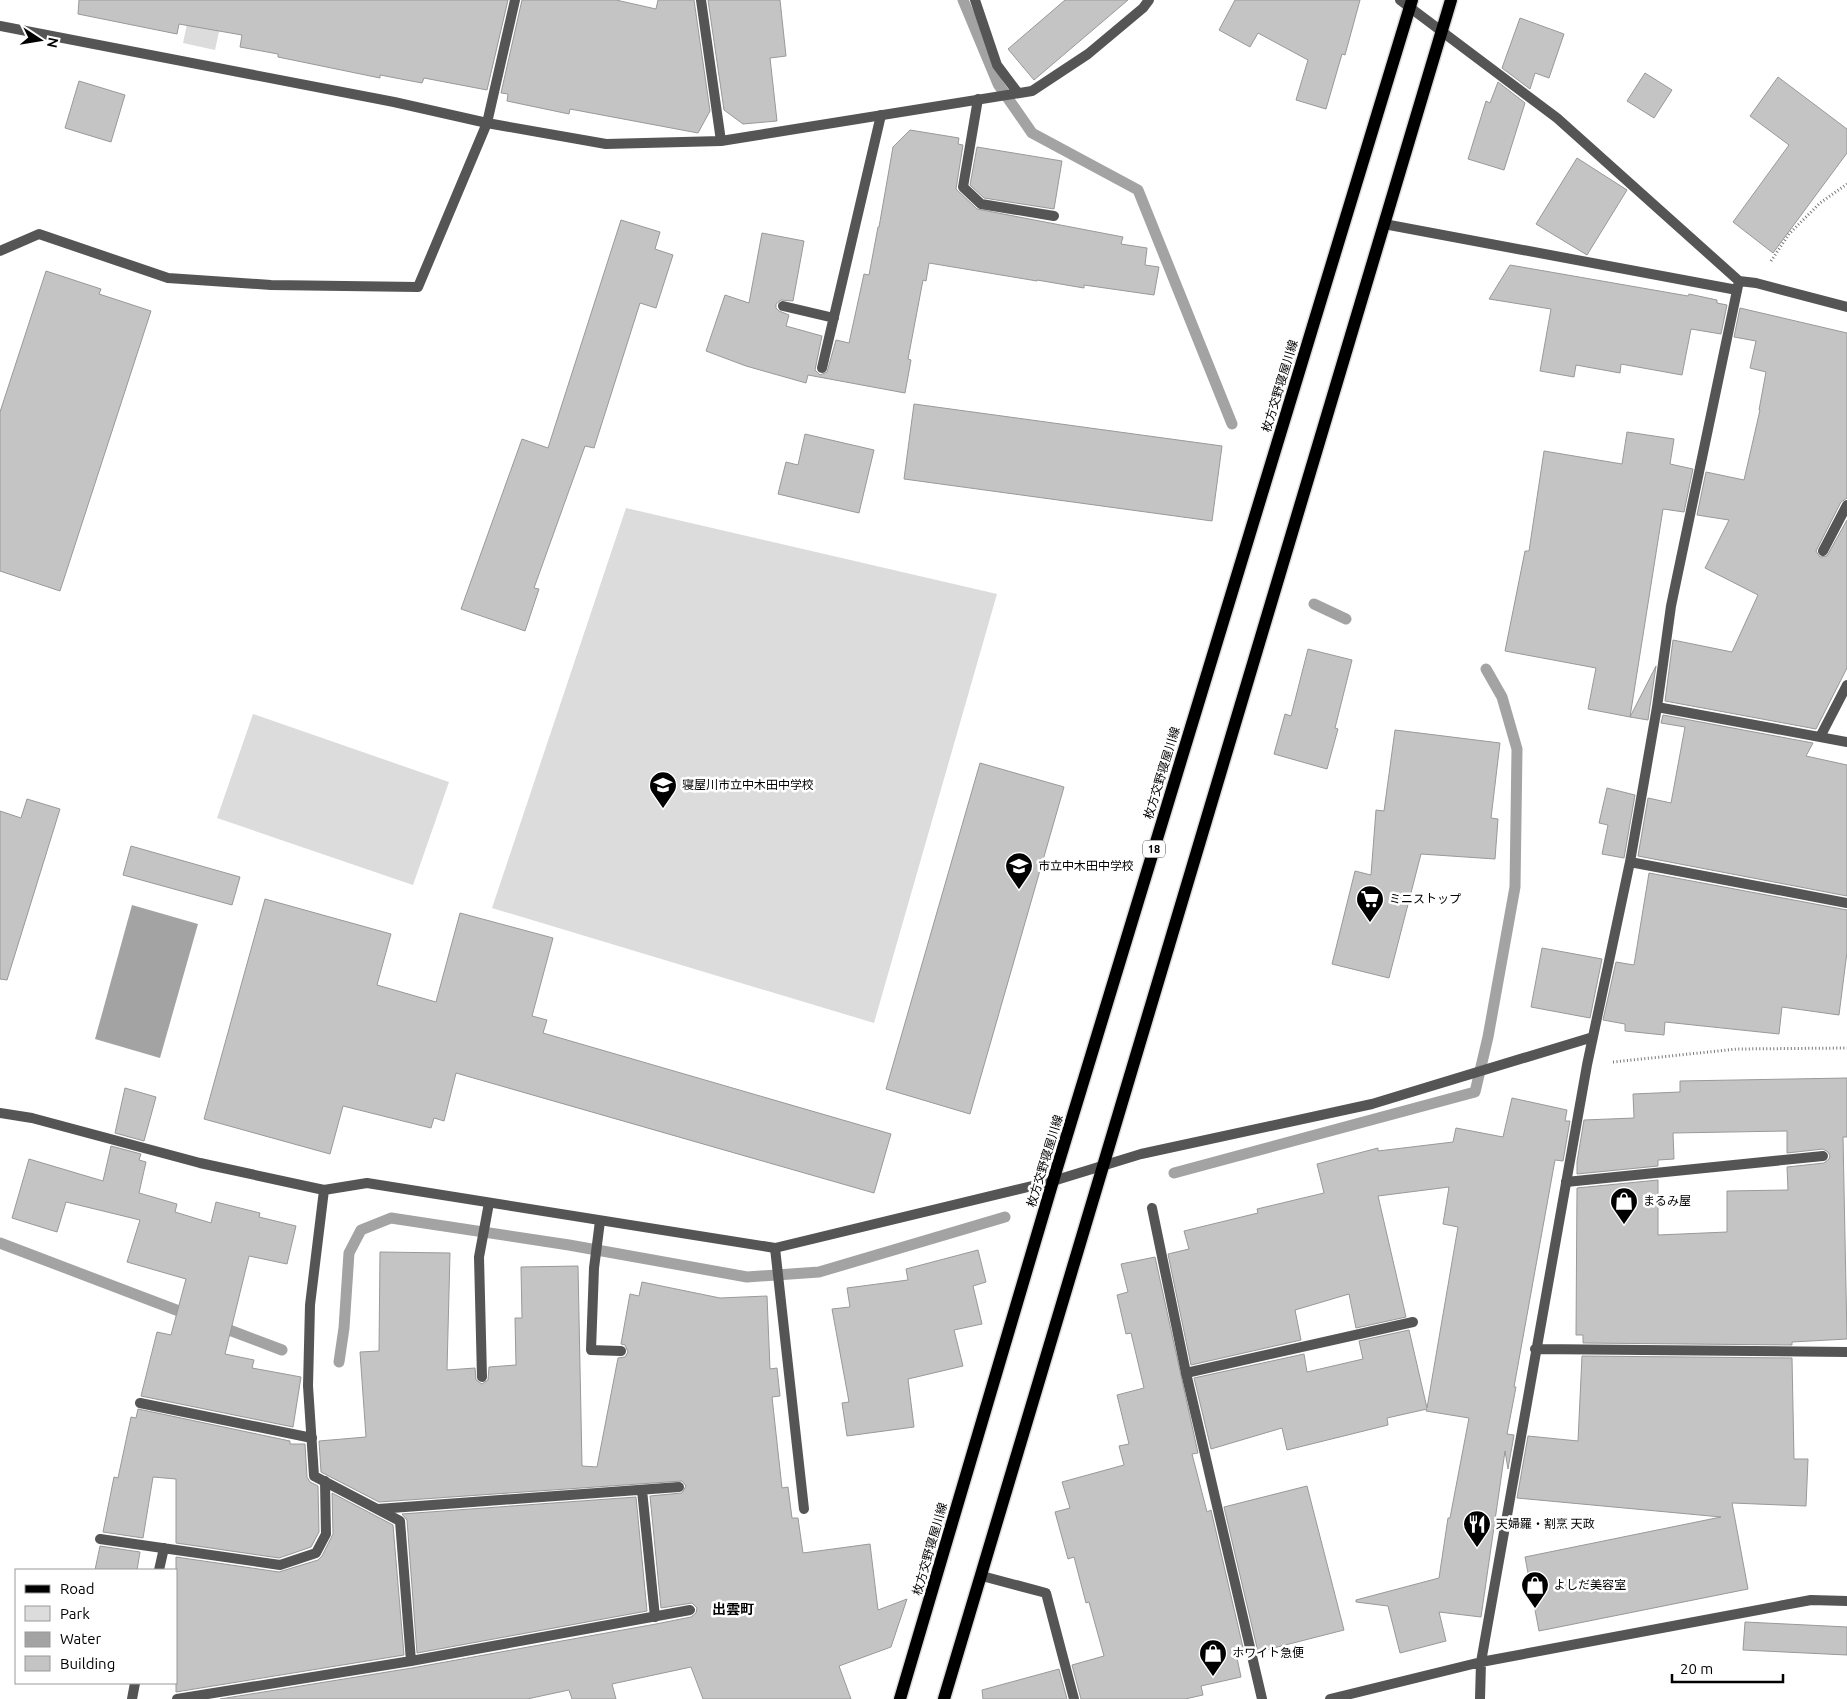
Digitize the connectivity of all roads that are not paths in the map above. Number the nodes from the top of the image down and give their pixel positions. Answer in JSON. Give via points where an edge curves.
{"nodes":[{"id":1,"x":515,"y":0,"type":"edge"},
{"id":2,"x":701,"y":0,"type":"edge"},
{"id":3,"x":975,"y":0,"type":"edge"},
{"id":4,"x":1149,"y":0,"type":"edge"},
{"id":5,"x":1451,"y":0,"type":"edge"},
{"id":6,"x":1407,"y":2,"type":"edge"},
{"id":7,"x":0,"y":26,"type":"edge"},
{"id":8,"x":1441,"y":31,"type":"junction"},
{"id":9,"x":1015,"y":93,"type":"junction"},
{"id":10,"x":978,"y":99,"type":"junction"},
{"id":11,"x":881,"y":115,"type":"junction"},
{"id":12,"x":487,"y":123,"type":"junction"},
{"id":13,"x":721,"y":140,"type":"junction"},
{"id":14,"x":1054,"y":216,"type":"dead end"},
{"id":15,"x":1384,"y":224,"type":"junction"},
{"id":16,"x":0,"y":251,"type":"edge"},
{"id":17,"x":1738,"y":286,"type":"junction"},
{"id":18,"x":783,"y":306,"type":"dead end"},
{"id":19,"x":1847,"y":307,"type":"edge"},
{"id":20,"x":834,"y":318,"type":"junction"},
{"id":21,"x":822,"y":368,"type":"dead end"},
{"id":22,"x":1847,"y":505,"type":"edge"},
{"id":23,"x":1823,"y":551,"type":"dead end"},
{"id":24,"x":1847,"y":685,"type":"edge"},
{"id":25,"x":1658,"y":707,"type":"junction"},
{"id":26,"x":1820,"y":737,"type":"junction"},
{"id":27,"x":1847,"y":742,"type":"edge"},
{"id":28,"x":1630,"y":862,"type":"junction"},
{"id":29,"x":1847,"y":903,"type":"edge"},
{"id":30,"x":1593,"y":1037,"type":"junction"},
{"id":31,"x":0,"y":1113,"type":"edge"},
{"id":32,"x":1823,"y":1156,"type":"dead end"},
{"id":33,"x":1102,"y":1166,"type":"junction"},
{"id":34,"x":1053,"y":1180,"type":"junction"},
{"id":35,"x":1566,"y":1182,"type":"junction"},
{"id":36,"x":324,"y":1190,"type":"junction"},
{"id":37,"x":489,"y":1203,"type":"junction"},
{"id":38,"x":1152,"y":1208,"type":"dead end"},
{"id":39,"x":600,"y":1221,"type":"junction"},
{"id":40,"x":775,"y":1248,"type":"junction"},
{"id":41,"x":1413,"y":1322,"type":"dead end"},
{"id":42,"x":1535,"y":1349,"type":"junction"},
{"id":43,"x":621,"y":1351,"type":"dead end"},
{"id":44,"x":1847,"y":1352,"type":"edge"},
{"id":45,"x":1186,"y":1373,"type":"junction"},
{"id":46,"x":482,"y":1377,"type":"dead end"},
{"id":47,"x":140,"y":1403,"type":"dead end"},
{"id":48,"x":312,"y":1438,"type":"junction"},
{"id":49,"x":325,"y":1481,"type":"junction"},
{"id":50,"x":679,"y":1487,"type":"dead end"},
{"id":51,"x":642,"y":1490,"type":"junction"},
{"id":52,"x":378,"y":1509,"type":"junction"},
{"id":53,"x":804,"y":1509,"type":"dead end"},
{"id":54,"x":100,"y":1539,"type":"dead end"},
{"id":55,"x":164,"y":1548,"type":"junction"},
{"id":56,"x":159,"y":1569,"type":"edge"},
{"id":57,"x":982,"y":1576,"type":"junction"},
{"id":58,"x":1847,"y":1602,"type":"edge"},
{"id":59,"x":690,"y":1610,"type":"dead end"},
{"id":60,"x":655,"y":1617,"type":"junction"},
{"id":61,"x":411,"y":1661,"type":"junction"},
{"id":62,"x":1481,"y":1662,"type":"junction"},
{"id":63,"x":135,"y":1684,"type":"edge"},
{"id":64,"x":132,"y":1699,"type":"edge"},
{"id":65,"x":177,"y":1699,"type":"edge"},
{"id":66,"x":900,"y":1699,"type":"edge"},
{"id":67,"x":944,"y":1699,"type":"edge"},
{"id":68,"x":1074,"y":1699,"type":"edge"},
{"id":69,"x":1262,"y":1699,"type":"edge"},
{"id":70,"x":1330,"y":1699,"type":"edge"},
{"id":71,"x":1480,"y":1699,"type":"edge"}],
"edges":[{"from":1,"to":12,"type":"street"},
{"from":2,"to":13,"type":"street"},
{"from":3,"to":9,"type":"street","via":[[997,65]]},
{"from":4,"to":9,"type":"street","via":[[1088,54],[1032,91]]},
{"from":5,"to":8,"type":"main road"},
{"from":6,"to":8,"type":"street"},
{"from":6,"to":34,"type":"main road","name":"枚方交野寝屋川線","number":"18"},
{"from":7,"to":12,"type":"street"},
{"from":8,"to":15,"type":"main road"},
{"from":8,"to":17,"type":"street","via":[[1557,118]]},
{"from":9,"to":10,"type":"street"},
{"from":10,"to":11,"type":"street"},
{"from":10,"to":14,"type":"street","via":[[963,187],[981,204]]},
{"from":11,"to":13,"type":"street"},
{"from":11,"to":20,"type":"street"},
{"from":12,"to":13,"type":"street","via":[[606,144]]},
{"from":12,"to":16,"type":"street","via":[[418,287],[271,285],[168,278],[39,234]]},
{"from":15,"to":17,"type":"street"},
{"from":15,"to":33,"type":"main road"},
{"from":17,"to":19,"type":"street","via":[[1756,283]]},
{"from":17,"to":25,"type":"street","via":[[1671,606]]},
{"from":18,"to":20,"type":"street"},
{"from":20,"to":21,"type":"street"},
{"from":22,"to":23,"type":"street"},
{"from":24,"to":26,"type":"street"},
{"from":25,"to":26,"type":"street"},
{"from":25,"to":28,"type":"street"},
{"from":26,"to":27,"type":"street"},
{"from":28,"to":29,"type":"street"},
{"from":28,"to":30,"type":"street"},
{"from":30,"to":33,"type":"street","via":[[1372,1104],[1141,1154]]},
{"from":30,"to":35,"type":"street"},
{"from":31,"to":36,"type":"street","via":[[32,1118],[200,1163]]},
{"from":32,"to":35,"type":"street"},
{"from":33,"to":34,"type":"street"},
{"from":33,"to":57,"type":"main road"},
{"from":34,"to":40,"type":"street"},
{"from":34,"to":66,"type":"main road","name":"枚方交野寝屋川線","number":"18"},
{"from":35,"to":42,"type":"street"},
{"from":36,"to":37,"type":"street","via":[[367,1183]]},
{"from":36,"to":48,"type":"street","via":[[310,1305],[308,1386]]},
{"from":37,"to":39,"type":"street"},
{"from":37,"to":46,"type":"street","via":[[479,1257]]},
{"from":38,"to":45,"type":"street"},
{"from":39,"to":40,"type":"street"},
{"from":39,"to":43,"type":"street","via":[[594,1268],[591,1350]]},
{"from":40,"to":53,"type":"street"},
{"from":41,"to":45,"type":"street"},
{"from":42,"to":44,"type":"street"},
{"from":42,"to":62,"type":"street"},
{"from":45,"to":69,"type":"street"},
{"from":47,"to":48,"type":"street"},
{"from":48,"to":49,"type":"street","via":[[314,1476]]},
{"from":49,"to":52,"type":"street"},
{"from":49,"to":55,"type":"street","via":[[326,1534],[316,1552],[280,1565]]},
{"from":50,"to":51,"type":"street"},
{"from":51,"to":52,"type":"street"},
{"from":51,"to":60,"type":"street"},
{"from":52,"to":61,"type":"street","via":[[400,1521]]},
{"from":54,"to":55,"type":"street"},
{"from":55,"to":56,"type":"street"},
{"from":57,"to":67,"type":"main road"},
{"from":57,"to":68,"type":"street","via":[[1046,1593]]},
{"from":58,"to":62,"type":"street","via":[[1811,1600]]},
{"from":59,"to":60,"type":"street"},
{"from":60,"to":61,"type":"street"},
{"from":61,"to":65,"type":"street"},
{"from":62,"to":70,"type":"street"},
{"from":62,"to":71,"type":"street"},
{"from":63,"to":64,"type":"street"}]}
